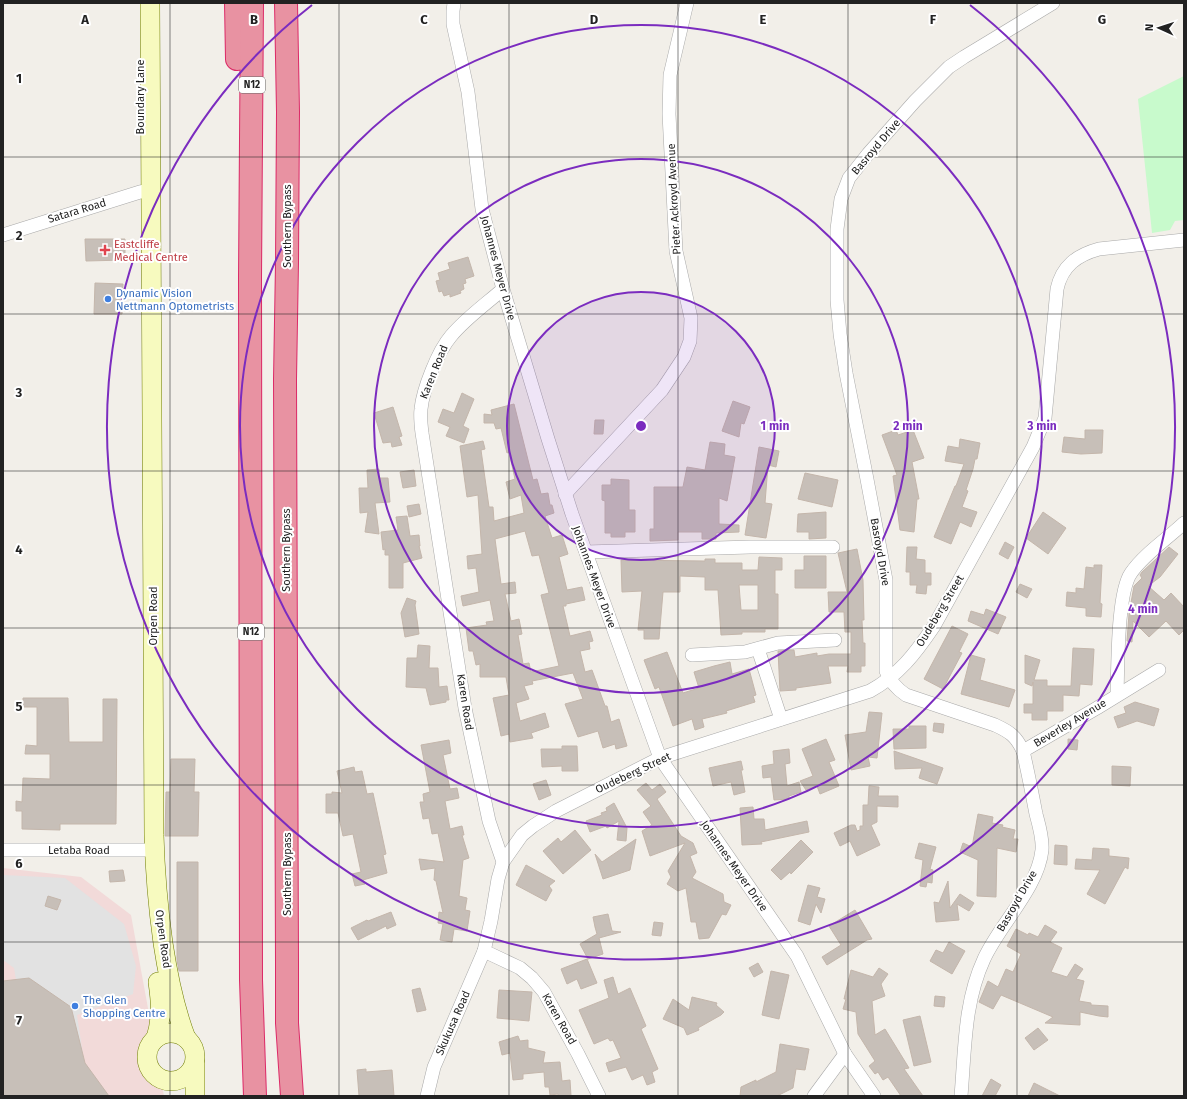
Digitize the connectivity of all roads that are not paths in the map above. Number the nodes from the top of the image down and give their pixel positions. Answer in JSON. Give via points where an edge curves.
{"nodes":[{"id":1,"x":139,"y":3,"type":"edge"},
{"id":2,"x":150,"y":3,"type":"edge"},
{"id":3,"x":236,"y":3,"type":"edge"},
{"id":4,"x":252,"y":3,"type":"edge"},
{"id":5,"x":286,"y":3,"type":"edge"},
{"id":6,"x":300,"y":3,"type":"edge"},
{"id":7,"x":454,"y":3,"type":"edge"},
{"id":8,"x":688,"y":3,"type":"edge"},
{"id":9,"x":1053,"y":3,"type":"edge"},
{"id":10,"x":288,"y":112,"type":"junction"},
{"id":11,"x":252,"y":167,"type":"junction"},
{"id":12,"x":146,"y":191,"type":"junction"},
{"id":13,"x":3,"y":235,"type":"edge"},
{"id":14,"x":1184,"y":240,"type":"edge"},
{"id":15,"x":503,"y":289,"type":"junction"},
{"id":16,"x":565,"y":494,"type":"junction"},
{"id":17,"x":1184,"y":523,"type":"edge"},
{"id":18,"x":833,"y":547,"type":"dead end"},
{"id":19,"x":586,"y":552,"type":"junction"},
{"id":20,"x":835,"y":640,"type":"dead end"},
{"id":21,"x":758,"y":649,"type":"junction"},
{"id":22,"x":692,"y":655,"type":"dead end"},
{"id":23,"x":1159,"y":670,"type":"dead end"},
{"id":24,"x":889,"y":679,"type":"junction"},
{"id":25,"x":1117,"y":695,"type":"junction"},
{"id":26,"x":781,"y":719,"type":"junction"},
{"id":27,"x":1023,"y":751,"type":"junction"},
{"id":28,"x":660,"y":758,"type":"junction"},
{"id":29,"x":3,"y":850,"type":"edge"},
{"id":30,"x":148,"y":850,"type":"junction"},
{"id":31,"x":503,"y":862,"type":"junction"},
{"id":32,"x":484,"y":951,"type":"junction"},
{"id":33,"x":156,"y":1038,"type":"junction"},
{"id":34,"x":186,"y":1038,"type":"junction"},
{"id":35,"x":845,"y":1054,"type":"junction"},
{"id":36,"x":195,"y":1063,"type":"junction"},
{"id":37,"x":163,"y":1080,"type":"junction"},
{"id":38,"x":174,"y":1096,"type":"edge"},
{"id":39,"x":195,"y":1096,"type":"edge"},
{"id":40,"x":254,"y":1096,"type":"edge"},
{"id":41,"x":292,"y":1096,"type":"edge"},
{"id":42,"x":427,"y":1096,"type":"edge"},
{"id":43,"x":599,"y":1096,"type":"edge"},
{"id":44,"x":814,"y":1096,"type":"edge"},
{"id":45,"x":874,"y":1096,"type":"edge"},
{"id":46,"x":961,"y":1096,"type":"edge"}],
"edges":[{"from":1,"to":12,"type":"street","name":"Boundary Lane"},
{"from":2,"to":12,"type":"street","name":"Boundary Lane"},
{"from":3,"to":11,"type":"highway","via":[[238,135],[240,148]]},
{"from":4,"to":11,"type":"highway","number":"N12"},
{"from":5,"to":10,"type":"highway","name":"Southern Bypass"},
{"from":6,"to":10,"type":"highway","via":[[298,47]]},
{"from":7,"to":15,"type":"street","name":"Johannes Meyer Drive","via":[[453,24],[468,92],[482,209]]},
{"from":8,"to":16,"type":"street","name":"Pieter Ackroyd Avenue","via":[[670,75],[669,114],[676,252],[691,318],[690,341],[684,357],[662,390]]},
{"from":9,"to":24,"type":"street","name":"Basroyd Drive","via":[[949,67],[868,154],[849,178],[841,199],[837,229],[840,334],[884,570],[887,592],[885,668]]},
{"from":10,"to":41,"type":"highway","name":"Southern Bypass","via":[[285,379],[287,1023]]},
{"from":11,"to":40,"type":"highway","number":"N12","via":[[251,980]]},
{"from":12,"to":13,"type":"street","name":"Satara Road"},
{"from":12,"to":30,"type":"street","name":"Orpen Road","via":[[141,632]]},
{"from":14,"to":24,"type":"street","name":"Oudeberg Street","via":[[1099,249],[1076,259],[1064,271],[1058,289],[1046,418],[1041,430],[934,626],[910,658]]},
{"from":15,"to":16,"type":"street","name":"Johannes Meyer Drive"},
{"from":15,"to":31,"type":"street","name":"Karen Road","via":[[446,341],[429,379],[421,410],[422,433],[465,708],[489,821]]},
{"from":16,"to":19,"type":"street","name":"Johannes Meyer Drive"},
{"from":17,"to":25,"type":"street","name":"Beverley Avenue","via":[[1144,559],[1128,578],[1122,607]]},
{"from":18,"to":19,"type":"street"},
{"from":19,"to":28,"type":"street","name":"Johannes Meyer Drive"},
{"from":20,"to":21,"type":"street","via":[[778,643]]},
{"from":21,"to":22,"type":"street","via":[[726,654]]},
{"from":21,"to":26,"type":"street"},
{"from":23,"to":25,"type":"street","name":"Beverley Avenue"},
{"from":24,"to":26,"type":"street","name":"Oudeberg Street","via":[[854,697]]},
{"from":24,"to":27,"type":"street","name":"Basroyd Drive","via":[[900,691],[913,698],[1007,731],[1018,741]]},
{"from":25,"to":27,"type":"street","name":"Beverley Avenue"},
{"from":26,"to":28,"type":"street","name":"Oudeberg Street"},
{"from":27,"to":46,"type":"street","name":"Basroyd Drive","via":[[1041,835],[1042,851],[1029,885],[992,943],[976,976],[968,1016]]},
{"from":28,"to":31,"type":"street","name":"Oudeberg Street","via":[[556,811],[533,826],[516,842]]},
{"from":28,"to":35,"type":"street","name":"Johannes Meyer Drive","via":[[797,956]]},
{"from":29,"to":30,"type":"street","name":"Letaba Road"},
{"from":30,"to":33,"type":"street","name":"Orpen Road","via":[[150,938],[162,1010]]},
{"from":30,"to":34,"type":"street","name":"Orpen Road","via":[[169,979],[178,1019]]},
{"from":31,"to":32,"type":"street"},
{"from":32,"to":42,"type":"street","name":"Skukusa Road","via":[[434,1067]]},
{"from":32,"to":43,"type":"street","name":"Karen Road","via":[[520,968],[544,992]]},
{"from":33,"to":34,"type":"street","via":[[166,1033]]},
{"from":33,"to":37,"type":"street","via":[[149,1048],[147,1063],[150,1070]]},
{"from":34,"to":36,"type":"street","via":[[193,1047]]},
{"from":35,"to":44,"type":"street"},
{"from":35,"to":45,"type":"street","name":"Johannes Meyer Drive"},
{"from":36,"to":37,"type":"street","via":[[186,1077],[178,1081]]},
{"from":36,"to":39,"type":"street"},
{"from":37,"to":38,"type":"street"}]}
